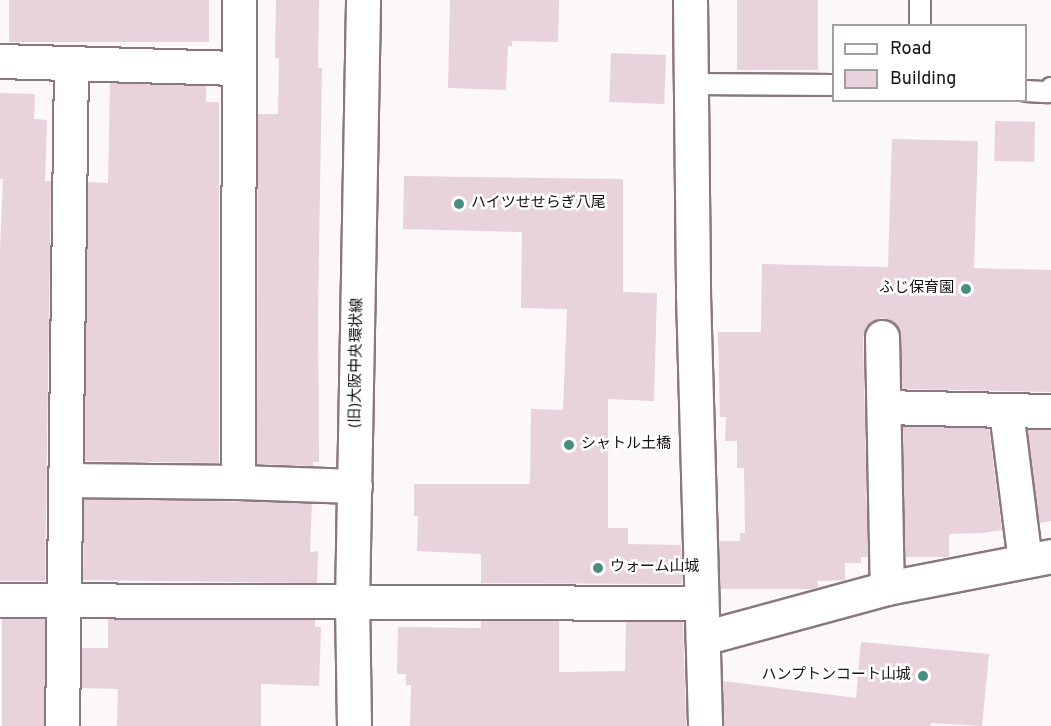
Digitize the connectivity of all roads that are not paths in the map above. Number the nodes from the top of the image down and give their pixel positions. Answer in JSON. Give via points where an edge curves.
{"nodes":[{"id":1,"x":239,"y":0,"type":"edge"},
{"id":2,"x":363,"y":0,"type":"edge"},
{"id":3,"x":690,"y":0,"type":"edge"},
{"id":4,"x":920,"y":0,"type":"edge"},
{"id":5,"x":920,"y":24,"type":"edge"},
{"id":6,"x":0,"y":61,"type":"edge"},
{"id":7,"x":71,"y":63,"type":"junction"},
{"id":8,"x":239,"y":68,"type":"junction"},
{"id":9,"x":691,"y":84,"type":"junction"},
{"id":10,"x":832,"y":85,"type":"edge"},
{"id":11,"x":1051,"y":88,"type":"edge"},
{"id":12,"x":1027,"y":91,"type":"edge"},
{"id":13,"x":882,"y":337,"type":"dead end"},
{"id":14,"x":884,"y":408,"type":"junction"},
{"id":15,"x":1006,"y":411,"type":"junction"},
{"id":16,"x":1051,"y":411,"type":"edge"},
{"id":17,"x":66,"y":480,"type":"junction"},
{"id":18,"x":238,"y":482,"type":"junction"},
{"id":19,"x":355,"y":486,"type":"junction"},
{"id":20,"x":1038,"y":558,"type":"edge"},
{"id":21,"x":887,"y":588,"type":"junction"},
{"id":22,"x":0,"y":600,"type":"edge"},
{"id":23,"x":62,"y":600,"type":"junction"},
{"id":24,"x":352,"y":603,"type":"junction"},
{"id":25,"x":700,"y":603,"type":"junction"},
{"id":26,"x":703,"y":638,"type":"junction"},
{"id":27,"x":62,"y":726,"type":"edge"},
{"id":28,"x":354,"y":726,"type":"edge"},
{"id":29,"x":705,"y":726,"type":"edge"}],
"edges":[{"from":1,"to":8,"type":"street"},
{"from":2,"to":19,"type":"street","name":"(旧)大阪中央環状線"},
{"from":3,"to":9,"type":"street"},
{"from":4,"to":5,"type":"lane"},
{"from":6,"to":7,"type":"street"},
{"from":7,"to":8,"type":"street"},
{"from":7,"to":17,"type":"street"},
{"from":8,"to":18,"type":"street"},
{"from":9,"to":10,"type":"lane"},
{"from":9,"to":25,"type":"street"},
{"from":11,"to":12,"type":"lane","via":[[1048,92]]},
{"from":13,"to":14,"type":"street"},
{"from":14,"to":15,"type":"street"},
{"from":14,"to":21,"type":"street"},
{"from":15,"to":16,"type":"street"},
{"from":15,"to":20,"type":"street"},
{"from":17,"to":18,"type":"street"},
{"from":17,"to":23,"type":"street"},
{"from":18,"to":19,"type":"street"},
{"from":19,"to":24,"type":"street","name":"(旧)大阪中央環状線"},
{"from":20,"to":21,"type":"street"},
{"from":21,"to":26,"type":"street"},
{"from":22,"to":23,"type":"street"},
{"from":23,"to":24,"type":"street"},
{"from":23,"to":27,"type":"street"},
{"from":24,"to":25,"type":"street"},
{"from":24,"to":28,"type":"street","name":"(旧)大阪中央環状線"},
{"from":25,"to":26,"type":"street"},
{"from":26,"to":29,"type":"street"}]}
